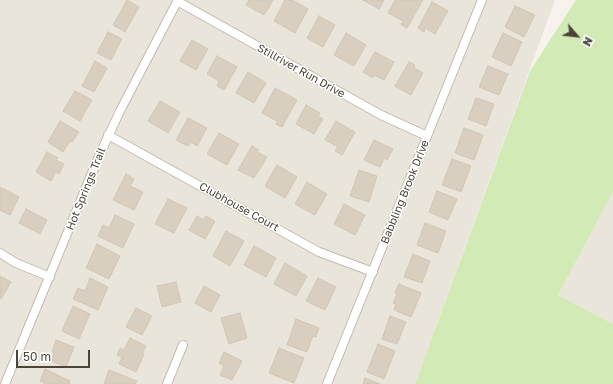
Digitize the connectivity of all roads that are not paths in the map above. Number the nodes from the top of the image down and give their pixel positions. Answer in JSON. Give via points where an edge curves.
{"nodes":[{"id":1,"x":482,"y":0,"type":"edge"},
{"id":2,"x":177,"y":1,"type":"edge"},
{"id":3,"x":108,"y":135,"type":"junction"},
{"id":4,"x":427,"y":136,"type":"junction"},
{"id":5,"x":0,"y":253,"type":"edge"},
{"id":6,"x":373,"y":272,"type":"junction"},
{"id":7,"x":50,"y":277,"type":"junction"},
{"id":8,"x":183,"y":345,"type":"dead end"},
{"id":9,"x":5,"y":384,"type":"edge"},
{"id":10,"x":167,"y":384,"type":"edge"},
{"id":11,"x":327,"y":384,"type":"edge"}],
"edges":[{"from":1,"to":4,"type":"street","name":"Babbling Brook Drive"},
{"from":2,"to":3,"type":"street","name":"Hot Springs Trail"},
{"from":2,"to":4,"type":"street","name":"Stillriver Run Drive","via":[[381,115]]},
{"from":3,"to":6,"type":"street","name":"Clubhouse Court","via":[[319,252]]},
{"from":3,"to":7,"type":"street","name":"Hot Springs Trail"},
{"from":4,"to":6,"type":"street","name":"Babbling Brook Drive"},
{"from":5,"to":7,"type":"street","via":[[16,263]]},
{"from":6,"to":11,"type":"street","name":"Babbling Brook Drive"},
{"from":7,"to":9,"type":"street","name":"Hot Springs Trail"},
{"from":8,"to":10,"type":"street"}]}
